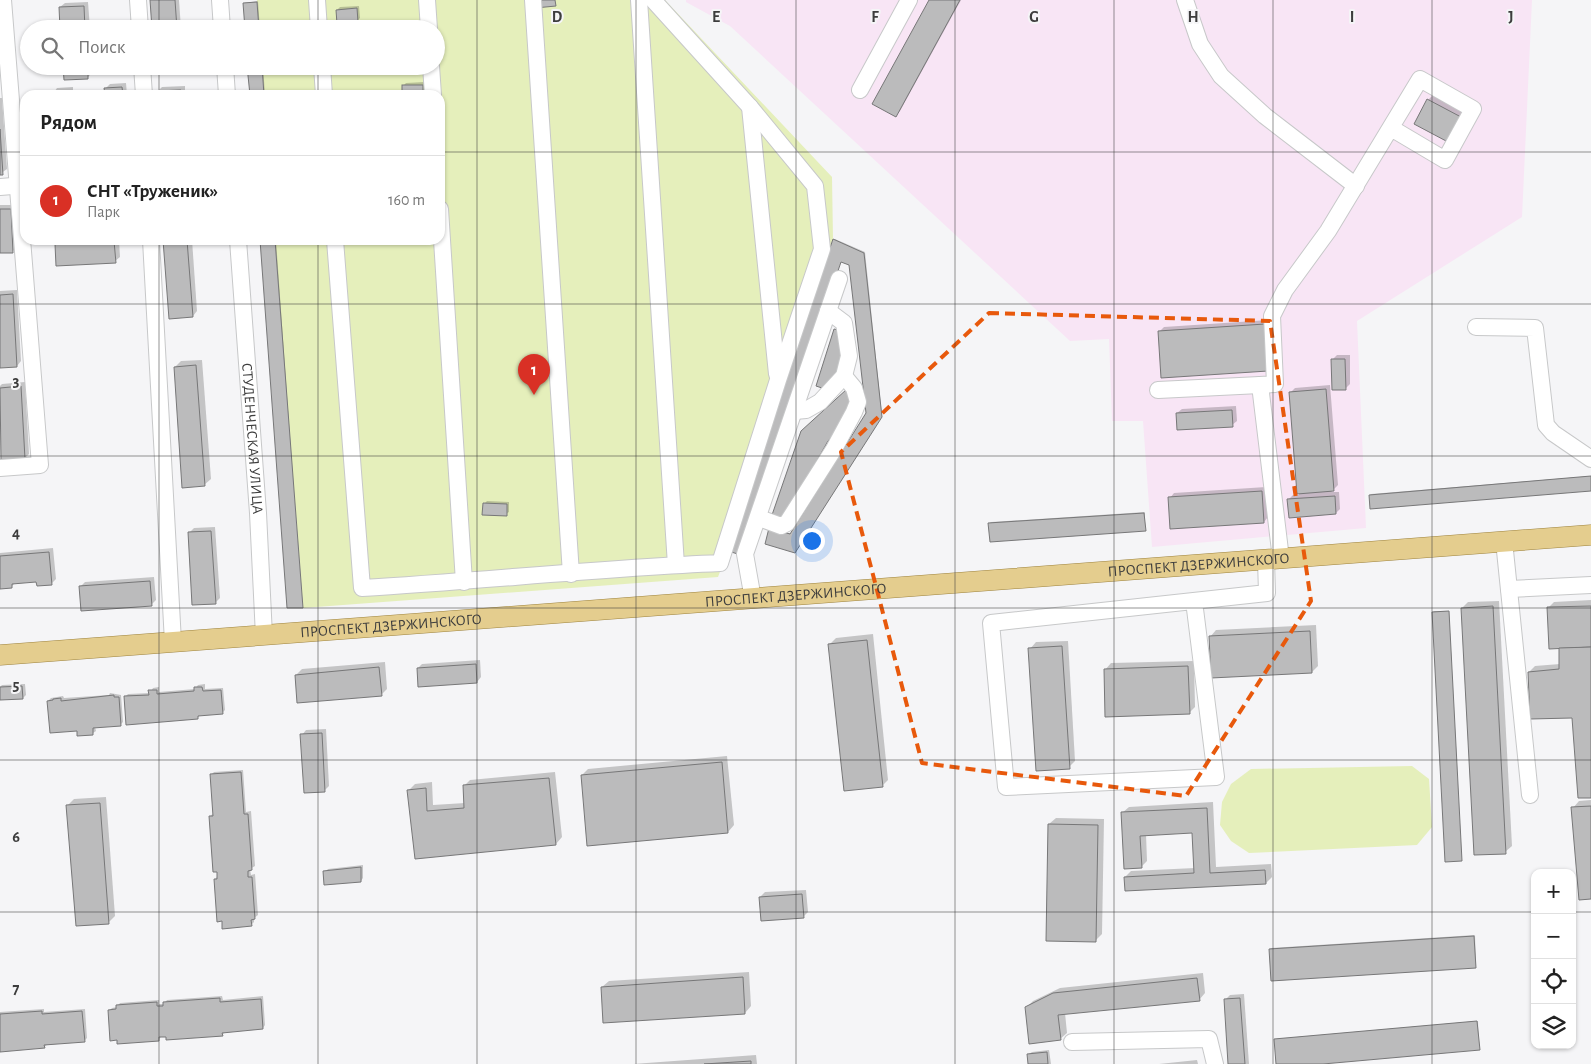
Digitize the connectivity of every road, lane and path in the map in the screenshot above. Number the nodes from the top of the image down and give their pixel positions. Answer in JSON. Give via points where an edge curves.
{"nodes":[{"id":1,"x":3,"y":0,"type":"edge"},
{"id":2,"x":138,"y":0,"type":"edge"},
{"id":3,"x":220,"y":0,"type":"edge"},
{"id":4,"x":317,"y":0,"type":"edge"},
{"id":5,"x":427,"y":0,"type":"edge"},
{"id":6,"x":533,"y":0,"type":"edge"},
{"id":7,"x":639,"y":0,"type":"edge"},
{"id":8,"x":652,"y":0,"type":"edge"},
{"id":9,"x":909,"y":0,"type":"edge"},
{"id":10,"x":1185,"y":0,"type":"edge"},
{"id":11,"x":139,"y":20,"type":"edge"},
{"id":12,"x":221,"y":20,"type":"edge"},
{"id":13,"x":318,"y":20,"type":"edge"},
{"id":14,"x":428,"y":20,"type":"edge"},
{"id":15,"x":143,"y":75,"type":"edge"},
{"id":16,"x":226,"y":75,"type":"edge"},
{"id":17,"x":323,"y":75,"type":"edge"},
{"id":18,"x":432,"y":75,"type":"edge"},
{"id":19,"x":144,"y":90,"type":"edge"},
{"id":20,"x":227,"y":90,"type":"edge"},
{"id":21,"x":324,"y":90,"type":"edge"},
{"id":22,"x":433,"y":90,"type":"edge"},
{"id":23,"x":860,"y":90,"type":"dead end"},
{"id":24,"x":750,"y":107,"type":"junction"},
{"id":25,"x":1391,"y":128,"type":"junction"},
{"id":26,"x":20,"y":175,"type":"edge"},
{"id":27,"x":20,"y":185,"type":"edge"},
{"id":28,"x":0,"y":186,"type":"edge"},
{"id":29,"x":1356,"y":186,"type":"junction"},
{"id":30,"x":25,"y":245,"type":"edge"},
{"id":31,"x":151,"y":245,"type":"edge"},
{"id":32,"x":238,"y":245,"type":"edge"},
{"id":33,"x":335,"y":245,"type":"edge"},
{"id":34,"x":442,"y":245,"type":"edge"},
{"id":35,"x":839,"y":279,"type":"dead end"},
{"id":36,"x":828,"y":311,"type":"junction"},
{"id":37,"x":1476,"y":327,"type":"dead end"},
{"id":38,"x":844,"y":376,"type":"junction"},
{"id":39,"x":778,"y":380,"type":"junction"},
{"id":40,"x":1260,"y":385,"type":"junction"},
{"id":41,"x":1158,"y":390,"type":"dead end"},
{"id":42,"x":795,"y":411,"type":"junction"},
{"id":43,"x":1591,"y":459,"type":"edge"},
{"id":44,"x":0,"y":468,"type":"edge"},
{"id":45,"x":759,"y":518,"type":"junction"},
{"id":46,"x":1591,"y":535,"type":"edge"},
{"id":47,"x":1504,"y":541,"type":"junction"},
{"id":48,"x":1273,"y":559,"type":"junction"},
{"id":49,"x":676,"y":565,"type":"junction"},
{"id":50,"x":571,"y":574,"type":"junction"},
{"id":51,"x":464,"y":582,"type":"junction"},
{"id":52,"x":1591,"y":585,"type":"edge"},
{"id":53,"x":1509,"y":589,"type":"junction"},
{"id":54,"x":753,"y":599,"type":"junction"},
{"id":55,"x":1194,"y":601,"type":"junction"},
{"id":56,"x":264,"y":636,"type":"junction"},
{"id":57,"x":173,"y":642,"type":"junction"},
{"id":58,"x":0,"y":655,"type":"edge"},
{"id":59,"x":1530,"y":795,"type":"dead end"},
{"id":60,"x":1072,"y":1042,"type":"dead end"},
{"id":61,"x":1215,"y":1064,"type":"edge"}],
"edges":[{"from":1,"to":26,"type":"street"},
{"from":2,"to":11,"type":"street"},
{"from":3,"to":12,"type":"street"},
{"from":4,"to":13,"type":"street"},
{"from":5,"to":14,"type":"street"},
{"from":6,"to":50,"type":"street"},
{"from":7,"to":49,"type":"street"},
{"from":8,"to":24,"type":"street"},
{"from":9,"to":23,"type":"street"},
{"from":10,"to":29,"type":"street","via":[[1200,44],[1221,76],[1265,116]]},
{"from":15,"to":19,"type":"street"},
{"from":16,"to":20,"type":"street"},
{"from":17,"to":21,"type":"street"},
{"from":18,"to":22,"type":"street"},
{"from":24,"to":39,"type":"street"},
{"from":24,"to":39,"type":"street","via":[[816,186],[822,249]]},
{"from":25,"to":25,"type":"street","via":[[1420,79],[1473,109],[1444,160]]},
{"from":25,"to":29,"type":"street"},
{"from":27,"to":28,"type":"street"},
{"from":29,"to":40,"type":"street","via":[[1285,290],[1272,316],[1275,384]]},
{"from":30,"to":44,"type":"street","via":[[40,465]]},
{"from":31,"to":57,"type":"street"},
{"from":32,"to":56,"type":"street","name":"СТУДЕНЧЕСКАЯ УЛИЦА"},
{"from":33,"to":51,"type":"street","via":[[362,588]]},
{"from":34,"to":51,"type":"street"},
{"from":35,"to":36,"type":"street"},
{"from":36,"to":38,"type":"street","via":[[844,323],[849,356]]},
{"from":36,"to":42,"type":"street"},
{"from":37,"to":43,"type":"street","via":[[1535,328],[1546,425],[1552,433]]},
{"from":38,"to":42,"type":"street","via":[[820,402],[806,410]]},
{"from":38,"to":45,"type":"street","via":[[854,388],[858,402],[834,449],[787,523],[781,526]]},
{"from":39,"to":49,"type":"street","via":[[720,563]]},
{"from":40,"to":41,"type":"street"},
{"from":40,"to":48,"type":"street"},
{"from":42,"to":45,"type":"street"},
{"from":45,"to":54,"type":"street","via":[[746,554]]},
{"from":46,"to":47,"type":"main road","name":"ПРОСПЕКТ ДЗЕРЖИНСКОГО"},
{"from":47,"to":48,"type":"main road","name":"ПРОСПЕКТ ДЗЕРЖИНСКОГО"},
{"from":47,"to":53,"type":"street"},
{"from":48,"to":54,"type":"main road","name":"ПРОСПЕКТ ДЗЕРЖИНСКОГО"},
{"from":48,"to":55,"type":"street","via":[[1267,593]]},
{"from":49,"to":50,"type":"street"},
{"from":50,"to":51,"type":"street"},
{"from":52,"to":53,"type":"street"},
{"from":53,"to":59,"type":"street"},
{"from":54,"to":56,"type":"main road","name":"ПРОСПЕКТ ДЗЕРЖИНСКОГО"},
{"from":55,"to":55,"type":"street","via":[[991,623],[1006,788],[1216,777]]},
{"from":56,"to":57,"type":"main road","name":"ПРОСПЕКТ ДЗЕРЖИНСКОГО"},
{"from":57,"to":58,"type":"main road","name":"ПРОСПЕКТ ДЗЕРЖИНСКОГО"},
{"from":60,"to":61,"type":"street","via":[[1209,1039]]}]}
